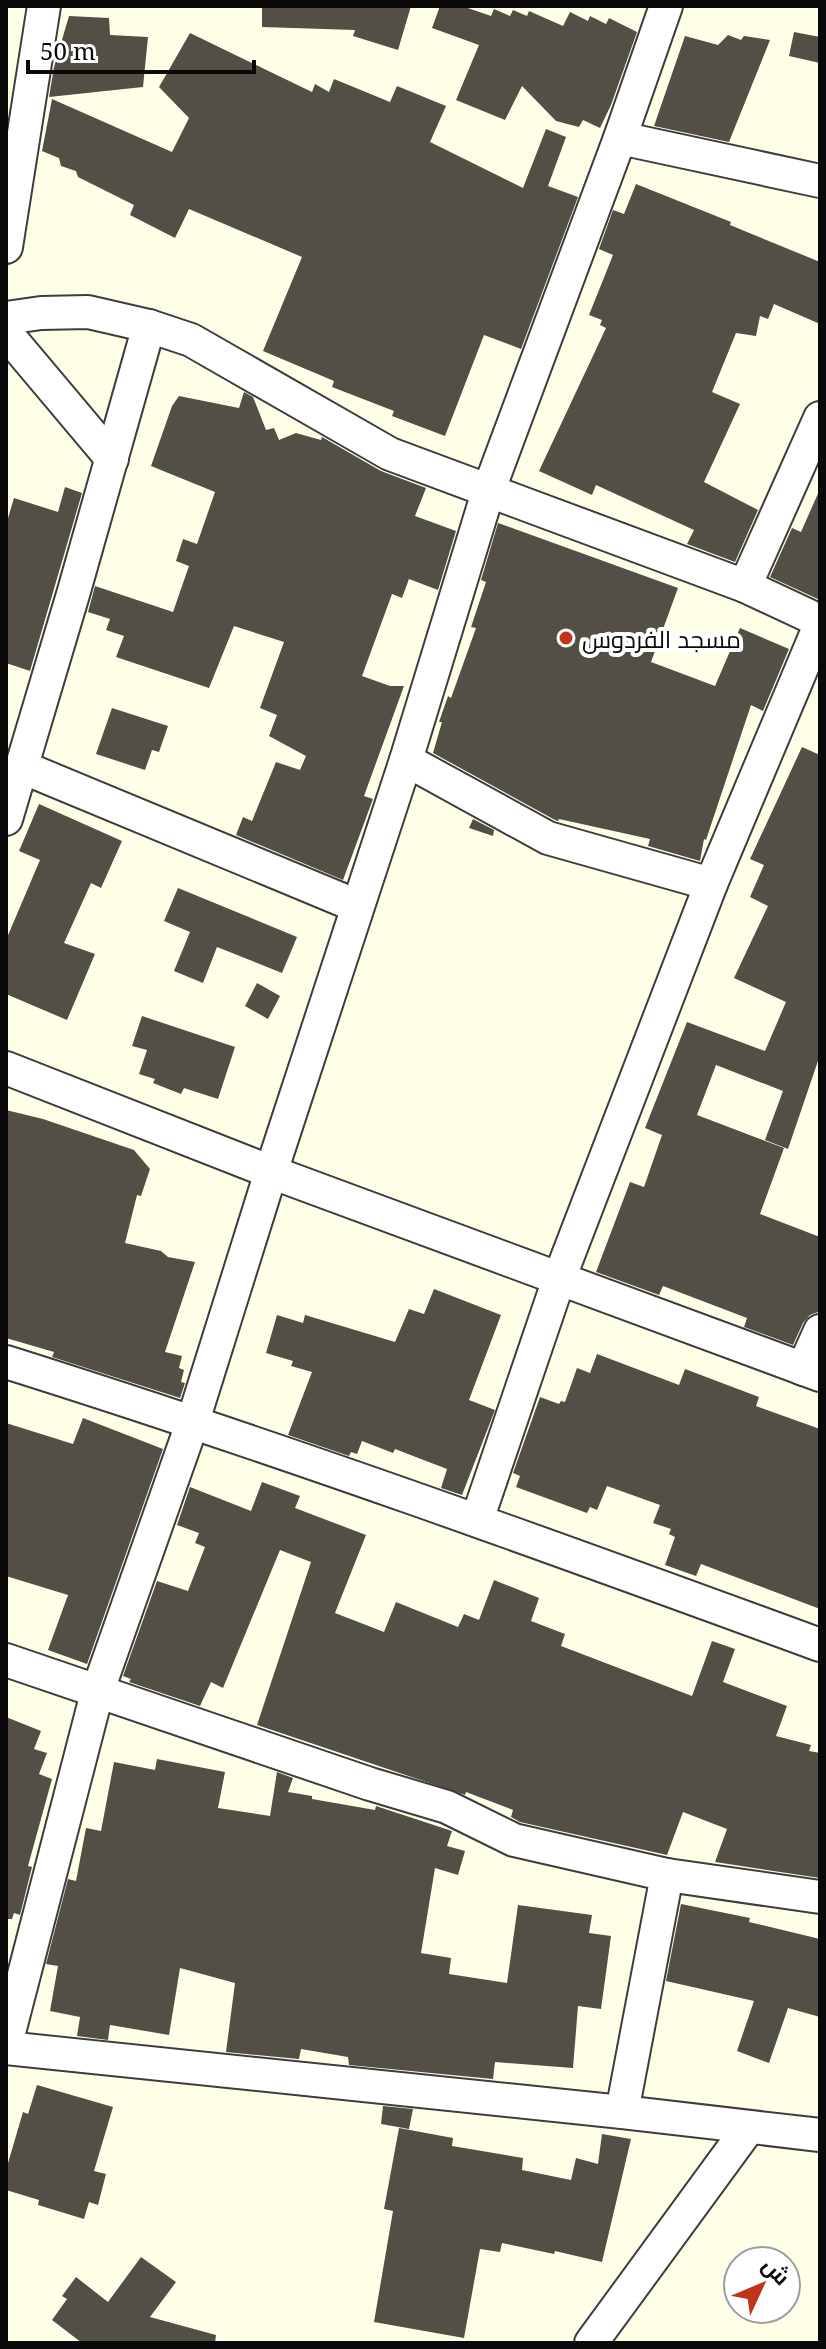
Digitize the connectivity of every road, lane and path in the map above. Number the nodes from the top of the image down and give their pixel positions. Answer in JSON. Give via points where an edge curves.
{"nodes":[{"id":1,"x":44,"y":6,"type":"edge"},
{"id":2,"x":666,"y":6,"type":"edge"},
{"id":3,"x":620,"y":138,"type":"junction"},
{"id":4,"x":820,"y":181,"type":"edge"},
{"id":5,"x":6,"y":247,"type":"edge"},
{"id":6,"x":6,"y":318,"type":"edge"},
{"id":7,"x":149,"y":326,"type":"junction"},
{"id":8,"x":6,"y":333,"type":"edge"},
{"id":9,"x":820,"y":418,"type":"edge"},
{"id":10,"x":112,"y":459,"type":"junction"},
{"id":11,"x":488,"y":492,"type":"junction"},
{"id":12,"x":745,"y":586,"type":"junction"},
{"id":13,"x":820,"y":623,"type":"edge"},
{"id":14,"x":406,"y":760,"type":"junction"},
{"id":15,"x":22,"y":767,"type":"junction"},
{"id":16,"x":6,"y":819,"type":"edge"},
{"id":17,"x":711,"y":884,"type":"junction"},
{"id":18,"x":357,"y":906,"type":"junction"},
{"id":19,"x":6,"y":1068,"type":"edge"},
{"id":20,"x":271,"y":1172,"type":"junction"},
{"id":21,"x":559,"y":1279,"type":"junction"},
{"id":22,"x":820,"y":1331,"type":"edge"},
{"id":23,"x":6,"y":1362,"type":"edge"},
{"id":24,"x":811,"y":1372,"type":"edge"},
{"id":25,"x":193,"y":1421,"type":"junction"},
{"id":26,"x":477,"y":1520,"type":"junction"},
{"id":27,"x":820,"y":1645,"type":"edge"},
{"id":28,"x":6,"y":1660,"type":"edge"},
{"id":29,"x":97,"y":1693,"type":"junction"},
{"id":30,"x":667,"y":1875,"type":"junction"},
{"id":31,"x":820,"y":1897,"type":"edge"},
{"id":32,"x":6,"y":2046,"type":"edge"},
{"id":33,"x":622,"y":2112,"type":"junction"},
{"id":34,"x":749,"y":2127,"type":"junction"},
{"id":35,"x":820,"y":2135,"type":"edge"},
{"id":36,"x":591,"y":2343,"type":"edge"}],
"edges":[{"from":1,"to":5,"type":"street"},
{"from":2,"to":3,"type":"street"},
{"from":3,"to":4,"type":"street"},
{"from":3,"to":11,"type":"street"},
{"from":6,"to":7,"type":"street","via":[[88,312]]},
{"from":7,"to":10,"type":"street"},
{"from":7,"to":11,"type":"street","via":[[191,340],[390,454]]},
{"from":8,"to":10,"type":"street"},
{"from":9,"to":12,"type":"street"},
{"from":10,"to":15,"type":"street"},
{"from":11,"to":12,"type":"street"},
{"from":11,"to":14,"type":"street"},
{"from":12,"to":13,"type":"street"},
{"from":13,"to":17,"type":"street"},
{"from":14,"to":17,"type":"street","via":[[548,838]]},
{"from":14,"to":18,"type":"street"},
{"from":15,"to":16,"type":"street"},
{"from":15,"to":18,"type":"street"},
{"from":17,"to":21,"type":"street"},
{"from":18,"to":20,"type":"street"},
{"from":19,"to":20,"type":"street"},
{"from":20,"to":21,"type":"street"},
{"from":20,"to":25,"type":"street"},
{"from":21,"to":24,"type":"street"},
{"from":21,"to":26,"type":"street"},
{"from":22,"to":24,"type":"street"},
{"from":23,"to":25,"type":"street"},
{"from":25,"to":26,"type":"street"},
{"from":25,"to":29,"type":"street"},
{"from":26,"to":27,"type":"street"},
{"from":28,"to":29,"type":"street"},
{"from":29,"to":30,"type":"street","via":[[447,1807],[514,1840]]},
{"from":29,"to":32,"type":"street"},
{"from":30,"to":31,"type":"street"},
{"from":30,"to":33,"type":"street"},
{"from":32,"to":33,"type":"street"},
{"from":33,"to":34,"type":"street"},
{"from":34,"to":35,"type":"street"},
{"from":34,"to":36,"type":"street"}]}
